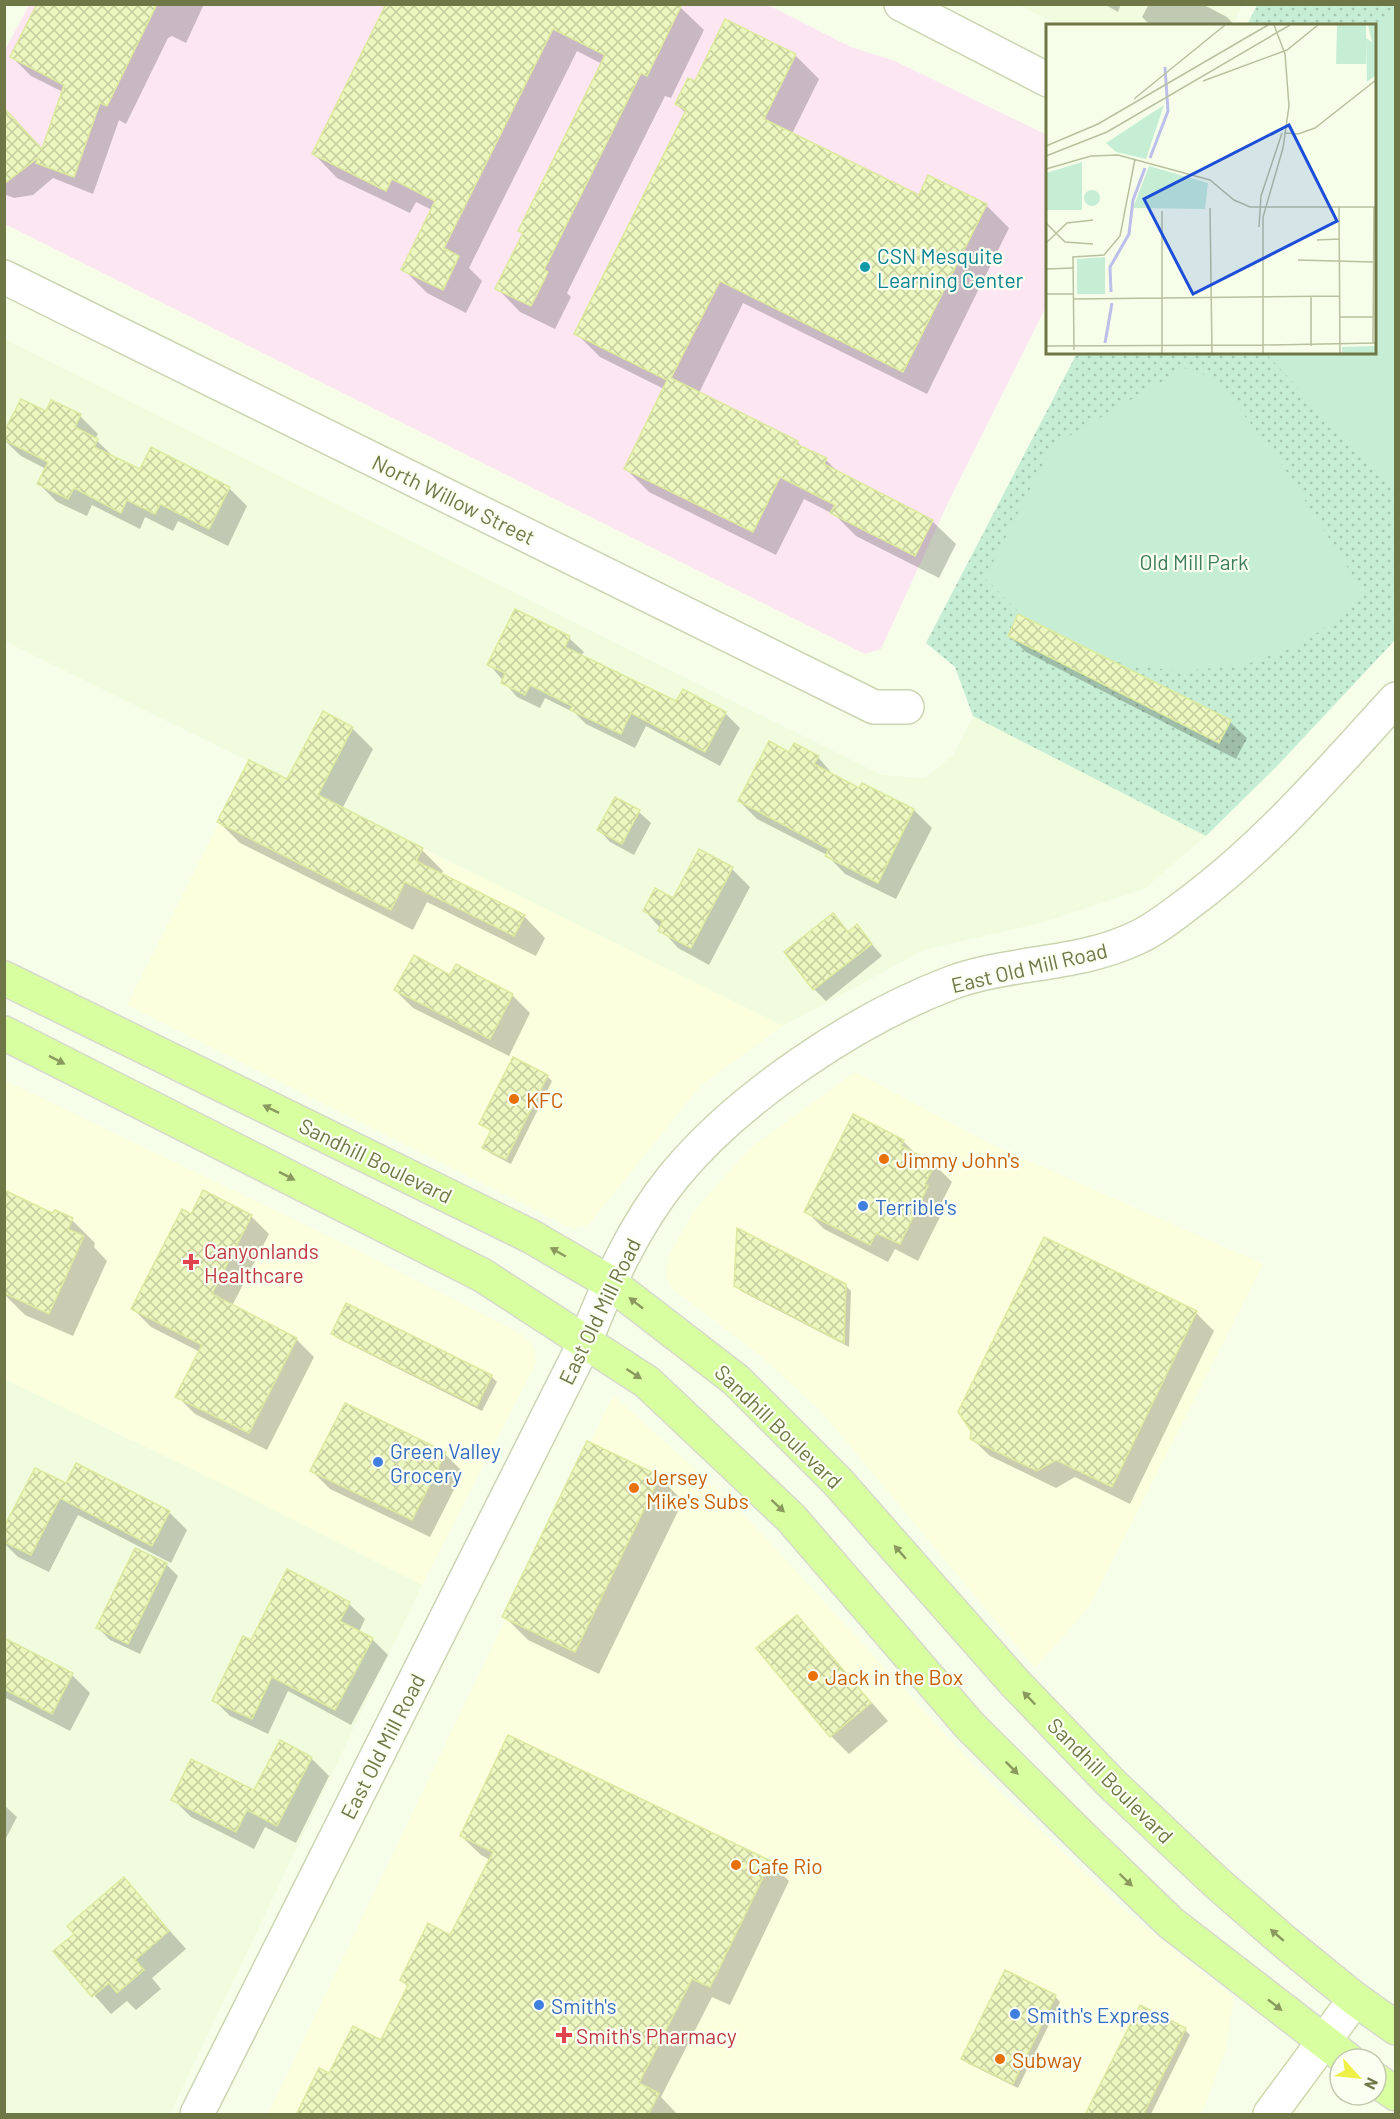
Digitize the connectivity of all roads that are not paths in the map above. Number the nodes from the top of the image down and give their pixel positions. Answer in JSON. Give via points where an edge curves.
{"nodes":[{"id":1,"x":901,"y":4,"type":"edge"},
{"id":2,"x":1046,"y":79,"type":"edge"},
{"id":3,"x":4,"y":277,"type":"edge"},
{"id":4,"x":1395,"y":699,"type":"edge"},
{"id":5,"x":907,"y":707,"type":"dead end"},
{"id":6,"x":4,"y":978,"type":"edge"},
{"id":7,"x":4,"y":995,"type":"edge"},
{"id":8,"x":4,"y":1033,"type":"edge"},
{"id":9,"x":175,"y":1062,"type":"junction"},
{"id":10,"x":609,"y":1282,"type":"junction"},
{"id":11,"x":585,"y":1342,"type":"junction"},
{"id":12,"x":1355,"y":1999,"type":"junction"},
{"id":13,"x":1395,"y":2028,"type":"edge"},
{"id":14,"x":1330,"y":2047,"type":"edge"},
{"id":15,"x":1335,"y":2047,"type":"edge"},
{"id":16,"x":1328,"y":2056,"type":"edge"},
{"id":17,"x":197,"y":2115,"type":"edge"},
{"id":18,"x":1270,"y":2115,"type":"edge"}],
"edges":[{"from":1,"to":2,"type":"street"},
{"from":3,"to":5,"type":"street","name":"North Willow Street","via":[[874,707]]},
{"from":4,"to":10,"type":"street","name":"East Old Mill Road","via":[[1230,873],[1136,939],[1087,957],[1005,968],[952,983],[852,1031],[743,1108],[674,1177],[637,1231]]},
{"from":6,"to":9,"type":"main road","name":"Sandhill Boulevard"},
{"from":7,"to":9,"type":"main road","via":[[135,1059]]},
{"from":8,"to":11,"type":"main road","one_way":true,"via":[[482,1275]]},
{"from":10,"to":9,"type":"main road","name":"Sandhill Boulevard","one_way":true,"via":[[532,1237]]},
{"from":10,"to":11,"type":"street","name":"East Old Mill Road"},
{"from":12,"to":10,"type":"main road","name":"Sandhill Boulevard","one_way":true,"via":[[1217,1883],[1113,1784],[1015,1683],[838,1482],[736,1380]]},
{"from":11,"to":14,"type":"main road","one_way":true,"via":[[647,1382],[791,1518],[970,1726],[1171,1923]]},
{"from":11,"to":17,"type":"street","name":"East Old Mill Road"},
{"from":12,"to":13,"type":"main road","name":"Sandhill Boulevard"},
{"from":12,"to":15,"type":"street"},
{"from":16,"to":18,"type":"street"}]}
